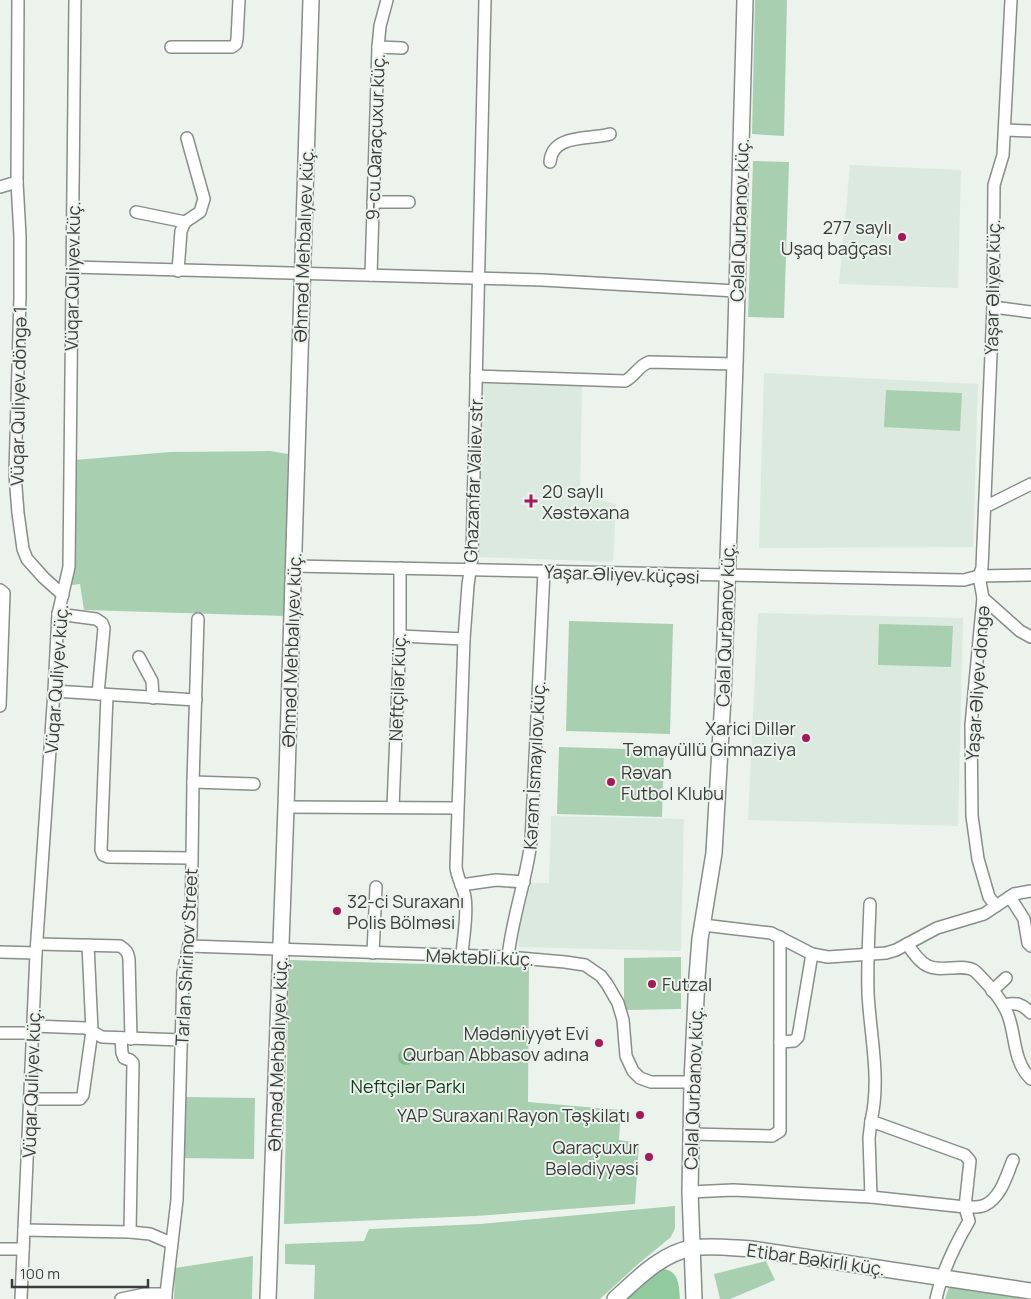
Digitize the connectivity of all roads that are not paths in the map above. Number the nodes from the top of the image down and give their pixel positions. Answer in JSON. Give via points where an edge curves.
{"nodes":[{"id":1,"x":18,"y":0,"type":"edge"},
{"id":2,"x":76,"y":0,"type":"edge"},
{"id":3,"x":239,"y":0,"type":"edge"},
{"id":4,"x":311,"y":0,"type":"edge"},
{"id":5,"x":387,"y":0,"type":"edge"},
{"id":6,"x":485,"y":0,"type":"edge"},
{"id":7,"x":745,"y":0,"type":"edge"},
{"id":8,"x":1011,"y":0,"type":"edge"},
{"id":9,"x":171,"y":47,"type":"dead end"},
{"id":10,"x":378,"y":47,"type":"junction"},
{"id":11,"x":402,"y":48,"type":"dead end"},
{"id":12,"x":1005,"y":130,"type":"junction"},
{"id":13,"x":1031,"y":131,"type":"edge"},
{"id":14,"x":610,"y":134,"type":"dead end"},
{"id":15,"x":187,"y":138,"type":"dead end"},
{"id":16,"x":550,"y":162,"type":"dead end"},
{"id":17,"x":16,"y":182,"type":"junction"},
{"id":18,"x":0,"y":186,"type":"edge"},
{"id":19,"x":373,"y":202,"type":"junction"},
{"id":20,"x":409,"y":202,"type":"dead end"},
{"id":21,"x":136,"y":212,"type":"dead end"},
{"id":22,"x":185,"y":222,"type":"junction"},
{"id":23,"x":72,"y":267,"type":"junction"},
{"id":24,"x":178,"y":271,"type":"junction"},
{"id":25,"x":303,"y":274,"type":"junction"},
{"id":26,"x":371,"y":275,"type":"junction"},
{"id":27,"x":478,"y":278,"type":"junction"},
{"id":28,"x":736,"y":291,"type":"junction"},
{"id":29,"x":993,"y":307,"type":"junction"},
{"id":30,"x":1031,"y":312,"type":"edge"},
{"id":31,"x":735,"y":364,"type":"junction"},
{"id":32,"x":476,"y":376,"type":"junction"},
{"id":33,"x":1031,"y":484,"type":"edge"},
{"id":34,"x":985,"y":507,"type":"junction"},
{"id":35,"x":294,"y":566,"type":"junction"},
{"id":36,"x":400,"y":568,"type":"junction"},
{"id":37,"x":470,"y":570,"type":"junction"},
{"id":38,"x":544,"y":572,"type":"junction"},
{"id":39,"x":1031,"y":575,"type":"edge"},
{"id":40,"x":726,"y":576,"type":"junction"},
{"id":41,"x":979,"y":576,"type":"junction"},
{"id":42,"x":0,"y":590,"type":"edge"},
{"id":43,"x":63,"y":594,"type":"junction"},
{"id":44,"x":983,"y":598,"type":"junction"},
{"id":45,"x":58,"y":614,"type":"junction"},
{"id":46,"x":198,"y":619,"type":"dead end"},
{"id":47,"x":400,"y":636,"type":"junction"},
{"id":48,"x":1031,"y":637,"type":"edge"},
{"id":49,"x":464,"y":639,"type":"junction"},
{"id":50,"x":139,"y":657,"type":"dead end"},
{"id":51,"x":54,"y":691,"type":"junction"},
{"id":52,"x":103,"y":695,"type":"junction"},
{"id":53,"x":153,"y":698,"type":"junction"},
{"id":54,"x":196,"y":700,"type":"junction"},
{"id":55,"x":0,"y":706,"type":"edge"},
{"id":56,"x":193,"y":782,"type":"junction"},
{"id":57,"x":254,"y":784,"type":"dead end"},
{"id":58,"x":286,"y":807,"type":"junction"},
{"id":59,"x":393,"y":807,"type":"junction"},
{"id":60,"x":458,"y":808,"type":"junction"},
{"id":61,"x":191,"y":858,"type":"junction"},
{"id":62,"x":524,"y":882,"type":"junction"},
{"id":63,"x":461,"y":885,"type":"junction"},
{"id":64,"x":376,"y":887,"type":"dead end"},
{"id":65,"x":1031,"y":891,"type":"edge"},
{"id":66,"x":1010,"y":897,"type":"junction"},
{"id":67,"x":870,"y":904,"type":"dead end"},
{"id":68,"x":996,"y":906,"type":"junction"},
{"id":69,"x":703,"y":925,"type":"junction"},
{"id":70,"x":780,"y":937,"type":"junction"},
{"id":71,"x":907,"y":944,"type":"junction"},
{"id":72,"x":88,"y":945,"type":"junction"},
{"id":73,"x":189,"y":946,"type":"junction"},
{"id":74,"x":1031,"y":946,"type":"edge"},
{"id":75,"x":36,"y":948,"type":"junction"},
{"id":76,"x":281,"y":950,"type":"junction"},
{"id":77,"x":0,"y":952,"type":"edge"},
{"id":78,"x":373,"y":953,"type":"junction"},
{"id":79,"x":812,"y":954,"type":"junction"},
{"id":80,"x":869,"y":954,"type":"junction"},
{"id":81,"x":462,"y":956,"type":"junction"},
{"id":82,"x":508,"y":957,"type":"junction"},
{"id":83,"x":1006,"y":978,"type":"dead end"},
{"id":84,"x":992,"y":991,"type":"junction"},
{"id":85,"x":1004,"y":1005,"type":"junction"},
{"id":86,"x":1031,"y":1013,"type":"edge"},
{"id":87,"x":33,"y":1030,"type":"junction"},
{"id":88,"x":92,"y":1031,"type":"junction"},
{"id":89,"x":0,"y":1033,"type":"edge"},
{"id":90,"x":126,"y":1038,"type":"junction"},
{"id":91,"x":181,"y":1040,"type":"junction"},
{"id":92,"x":780,"y":1042,"type":"junction"},
{"id":93,"x":1031,"y":1079,"type":"edge"},
{"id":94,"x":692,"y":1082,"type":"junction"},
{"id":95,"x":30,"y":1100,"type":"junction"},
{"id":96,"x":872,"y":1121,"type":"junction"},
{"id":97,"x":692,"y":1134,"type":"junction"},
{"id":98,"x":1013,"y":1160,"type":"dead end"},
{"id":99,"x":690,"y":1192,"type":"junction"},
{"id":100,"x":871,"y":1197,"type":"junction"},
{"id":101,"x":965,"y":1207,"type":"junction"},
{"id":102,"x":24,"y":1230,"type":"junction"},
{"id":103,"x":130,"y":1232,"type":"junction"},
{"id":104,"x":171,"y":1243,"type":"junction"},
{"id":105,"x":692,"y":1248,"type":"junction"},
{"id":106,"x":0,"y":1249,"type":"edge"},
{"id":107,"x":23,"y":1250,"type":"junction"},
{"id":108,"x":942,"y":1277,"type":"junction"},
{"id":109,"x":1031,"y":1290,"type":"edge"},
{"id":110,"x":166,"y":1297,"type":"edge"},
{"id":111,"x":21,"y":1299,"type":"edge"},
{"id":112,"x":121,"y":1299,"type":"edge"},
{"id":113,"x":268,"y":1299,"type":"edge"},
{"id":114,"x":615,"y":1299,"type":"edge"},
{"id":115,"x":694,"y":1299,"type":"edge"},
{"id":116,"x":936,"y":1299,"type":"edge"}],
"edges":[{"from":1,"to":17,"type":"street","name":"Vüqar Quliyev döngə 1"},
{"from":2,"to":23,"type":"street","name":"Vüqar Quliyev küç."},
{"from":3,"to":9,"type":"street","via":[[237,39],[232,47]]},
{"from":4,"to":25,"type":"street","name":"Əhməd Mehbalıyev küç."},
{"from":5,"to":10,"type":"street","name":"9-cu Qaraçuxur küç."},
{"from":6,"to":27,"type":"street","name":"Ghazanfar Valiev str."},
{"from":7,"to":28,"type":"street","name":"Cəlal Qurbanov küç."},
{"from":8,"to":12,"type":"street","name":"Yaşar Əliyev küç."},
{"from":10,"to":11,"type":"street"},
{"from":10,"to":19,"type":"street","name":"9-cu Qaraçuxur küç."},
{"from":12,"to":13,"type":"street"},
{"from":12,"to":29,"type":"street","name":"Yaşar Əliyev küç.","via":[[1003,155],[994,185]]},
{"from":14,"to":16,"type":"street","via":[[569,140],[552,153]]},
{"from":15,"to":22,"type":"street","via":[[204,198],[200,212]]},
{"from":17,"to":18,"type":"street"},
{"from":17,"to":43,"type":"street","name":"Vüqar Quliyev döngə 1","via":[[20,236],[15,456],[18,513],[27,559]]},
{"from":19,"to":20,"type":"street"},
{"from":19,"to":26,"type":"street","name":"9-cu Qaraçuxur küç."},
{"from":21,"to":22,"type":"street"},
{"from":22,"to":24,"type":"street","via":[[180,238]]},
{"from":23,"to":24,"type":"street"},
{"from":23,"to":43,"type":"street","name":"Vüqar Quliyev küç.","via":[[69,567]]},
{"from":24,"to":25,"type":"street"},
{"from":25,"to":26,"type":"street"},
{"from":25,"to":35,"type":"street","name":"Əhməd Mehbalıyev küç."},
{"from":26,"to":27,"type":"street"},
{"from":27,"to":28,"type":"street"},
{"from":27,"to":32,"type":"street","name":"Ghazanfar Valiev str."},
{"from":28,"to":31,"type":"street","name":"Cəlal Qurbanov küç."},
{"from":29,"to":30,"type":"street"},
{"from":29,"to":34,"type":"street","name":"Yaşar Əliyev küç."},
{"from":31,"to":32,"type":"street","via":[[650,362],[643,364],[625,381]]},
{"from":31,"to":40,"type":"street","name":"Cəlal Qurbanov küç."},
{"from":32,"to":37,"type":"street","name":"Ghazanfar Valiev str."},
{"from":33,"to":34,"type":"street"},
{"from":34,"to":41,"type":"street","name":"Yaşar Əliyev küç."},
{"from":35,"to":36,"type":"street","name":"Yaşar Əliyev küçəsi"},
{"from":35,"to":58,"type":"street","name":"Əhməd Mehbalıyev küç."},
{"from":36,"to":37,"type":"street","name":"Yaşar Əliyev küçəsi"},
{"from":36,"to":47,"type":"street","name":"Neftçilər küç."},
{"from":37,"to":38,"type":"street","name":"Yaşar Əliyev küçəsi"},
{"from":37,"to":49,"type":"street","name":"Ghazanfar Valiev str."},
{"from":38,"to":40,"type":"street","name":"Yaşar Əliyev küçəsi"},
{"from":38,"to":62,"type":"street","name":"Kərəm İsmayılov küç.","via":[[531,842]]},
{"from":39,"to":41,"type":"street","name":"Yaşar Əliyev küçəsi"},
{"from":40,"to":41,"type":"street","name":"Yaşar Əliyev küçəsi","via":[[964,580]]},
{"from":40,"to":69,"type":"street","name":"Cəlal Qurbanov küç.","via":[[714,853]]},
{"from":41,"to":44,"type":"street","name":"Yaşar Əliyev dongə"},
{"from":42,"to":55,"type":"street","via":[[4,594]]},
{"from":43,"to":45,"type":"street","name":"Vüqar Quliyev küç."},
{"from":44,"to":48,"type":"street"},
{"from":44,"to":68,"type":"street","name":"Yaşar Əliyev dongə","via":[[970,725],[972,816],[978,859],[989,897]]},
{"from":45,"to":51,"type":"street","name":"Vüqar Quliyev küç."},
{"from":45,"to":52,"type":"street","via":[[96,618],[102,623]]},
{"from":46,"to":54,"type":"street","name":"Tarlan Shirinov Street"},
{"from":47,"to":49,"type":"street"},
{"from":47,"to":59,"type":"street","name":"Neftçilər küç."},
{"from":49,"to":60,"type":"street","name":"Ghazanfar Valiev str."},
{"from":50,"to":53,"type":"street","via":[[152,680]]},
{"from":51,"to":52,"type":"street"},
{"from":51,"to":75,"type":"street","name":"Vüqar Quliyev küç."},
{"from":52,"to":53,"type":"street"},
{"from":52,"to":61,"type":"street","via":[[100,850],[108,857]]},
{"from":53,"to":54,"type":"street"},
{"from":54,"to":56,"type":"street","name":"Tarlan Shirinov Street"},
{"from":56,"to":57,"type":"street"},
{"from":56,"to":61,"type":"street","name":"Tarlan Shirinov Street"},
{"from":58,"to":59,"type":"street"},
{"from":58,"to":76,"type":"street","name":"Əhməd Mehbalıyev küç."},
{"from":59,"to":60,"type":"street"},
{"from":60,"to":63,"type":"street","name":"Ghazanfar Valiev str.","via":[[456,876]]},
{"from":61,"to":73,"type":"street","name":"Tarlan Shirinov Street"},
{"from":62,"to":63,"type":"street","via":[[496,880]]},
{"from":62,"to":82,"type":"street","name":"Kərəm İsmayılov küç."},
{"from":63,"to":81,"type":"street","name":"Ghazanfar Valiev str.","via":[[466,905]]},
{"from":64,"to":78,"type":"street"},
{"from":65,"to":66,"type":"street"},
{"from":66,"to":68,"type":"street"},
{"from":66,"to":74,"type":"street","via":[[1024,919]]},
{"from":67,"to":80,"type":"street"},
{"from":68,"to":71,"type":"street","via":[[971,919],[927,932]]},
{"from":69,"to":70,"type":"street"},
{"from":69,"to":94,"type":"street","name":"Cəlal Qurbanov küç."},
{"from":70,"to":79,"type":"street"},
{"from":70,"to":92,"type":"street"},
{"from":71,"to":80,"type":"street","via":[[896,950]]},
{"from":71,"to":84,"type":"street","via":[[928,966],[975,971]]},
{"from":72,"to":75,"type":"street"},
{"from":72,"to":88,"type":"street"},
{"from":72,"to":90,"type":"street","via":[[120,946],[128,952]]},
{"from":73,"to":76,"type":"street","name":"Məktəbli küç."},
{"from":73,"to":91,"type":"street","name":"Tarlan Shirinov Street","via":[[183,972]]},
{"from":75,"to":77,"type":"street"},
{"from":75,"to":87,"type":"street","name":"Vüqar Quliyev küç."},
{"from":76,"to":78,"type":"street","name":"Məktəbli küç."},
{"from":76,"to":113,"type":"street","name":"Əhməd Mehbalıyev küç."},
{"from":78,"to":81,"type":"street","name":"Məktəbli küç."},
{"from":79,"to":80,"type":"street","via":[[828,957]]},
{"from":79,"to":92,"type":"street","via":[[798,1038]]},
{"from":80,"to":96,"type":"street","via":[[868,993],[875,1087]]},
{"from":81,"to":82,"type":"street","name":"Məktəbli küç."},
{"from":82,"to":94,"type":"street","name":"Məktəbli küç.","via":[[585,965],[594,970],[608,984],[618,1003],[626,1056],[633,1071],[651,1082]]},
{"from":83,"to":84,"type":"street"},
{"from":84,"to":85,"type":"street"},
{"from":85,"to":86,"type":"street","via":[[1019,1004]]},
{"from":85,"to":93,"type":"street","via":[[1020,1064]]},
{"from":87,"to":88,"type":"street","via":[[78,1027]]},
{"from":87,"to":89,"type":"street"},
{"from":87,"to":95,"type":"street","name":"Vüqar Quliyev küç."},
{"from":88,"to":90,"type":"street","via":[[102,1037]]},
{"from":88,"to":95,"type":"street","via":[[80,1099]]},
{"from":90,"to":91,"type":"street"},
{"from":90,"to":103,"type":"street","via":[[122,1054],[133,1063]]},
{"from":91,"to":104,"type":"street","name":"Tarlan Shirinov Street","via":[[177,1190]]},
{"from":92,"to":97,"type":"street","via":[[778,1133],[772,1136]]},
{"from":94,"to":97,"type":"street","name":"Cəlal Qurbanov küç."},
{"from":95,"to":102,"type":"street","name":"Vüqar Quliyev küç."},
{"from":96,"to":100,"type":"street","via":[[869,1138]]},
{"from":96,"to":101,"type":"street","via":[[965,1154],[970,1161]]},
{"from":97,"to":99,"type":"street","name":"Cəlal Qurbanov küç."},
{"from":98,"to":101,"type":"street","via":[[1000,1189],[990,1202],[980,1207]]},
{"from":99,"to":100,"type":"street"},
{"from":99,"to":105,"type":"street","name":"Cəlal Qurbanov küç."},
{"from":100,"to":101,"type":"street"},
{"from":101,"to":108,"type":"street","via":[[969,1220]]},
{"from":102,"to":103,"type":"street"},
{"from":102,"to":107,"type":"street","name":"Vüqar Quliyev küç."},
{"from":103,"to":104,"type":"street","via":[[150,1234]]},
{"from":104,"to":110,"type":"street","name":"Tarlan Shirinov Street"},
{"from":105,"to":108,"type":"street","name":"Etibar Bəkirli küç.","via":[[751,1250]]},
{"from":105,"to":114,"type":"street","name":"Etibar Bəkirli küç.","via":[[649,1269]]},
{"from":105,"to":115,"type":"street","name":"Cəlal Qurbanov küç."},
{"from":106,"to":107,"type":"street"},
{"from":107,"to":111,"type":"street","name":"Vüqar Quliyev küç."},
{"from":108,"to":109,"type":"street","name":"Etibar Bəkirli küç."},
{"from":108,"to":116,"type":"street"},
{"from":110,"to":112,"type":"street","via":[[145,1294]]}]}
